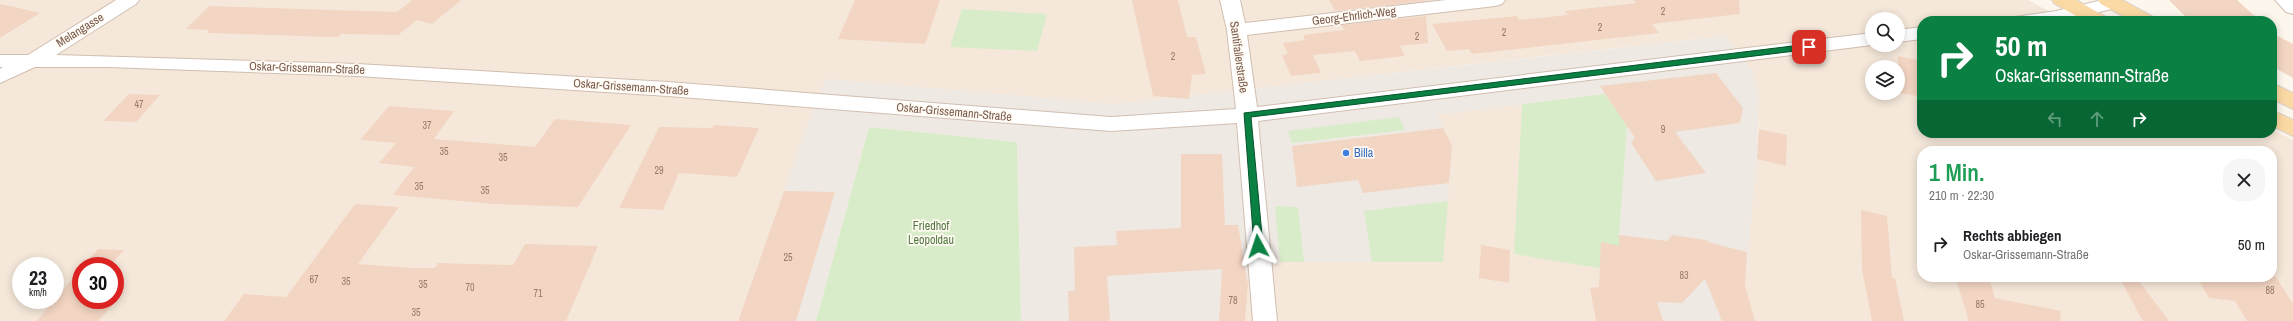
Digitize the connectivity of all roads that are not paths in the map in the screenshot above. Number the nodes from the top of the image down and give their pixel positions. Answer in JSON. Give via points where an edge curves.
{"nodes":[{"id":1,"x":129,"y":0,"type":"edge"},
{"id":2,"x":1230,"y":0,"type":"edge"},
{"id":3,"x":1495,"y":0,"type":"edge"},
{"id":4,"x":2062,"y":0,"type":"edge"},
{"id":5,"x":2285,"y":0,"type":"edge"},
{"id":6,"x":2110,"y":2,"type":"edge"},
{"id":7,"x":2293,"y":8,"type":"edge"},
{"id":8,"x":2082,"y":12,"type":"junction"},
{"id":9,"x":2055,"y":16,"type":"edge"},
{"id":10,"x":2090,"y":16,"type":"edge"},
{"id":11,"x":2137,"y":16,"type":"edge"},
{"id":12,"x":1237,"y":30,"type":"junction"},
{"id":13,"x":1917,"y":34,"type":"edge"},
{"id":14,"x":1905,"y":35,"type":"edge"},
{"id":15,"x":1865,"y":40,"type":"edge"},
{"id":16,"x":0,"y":60,"type":"edge"},
{"id":17,"x":32,"y":61,"type":"junction"},
{"id":18,"x":0,"y":77,"type":"edge"},
{"id":19,"x":2277,"y":93,"type":"edge"},
{"id":20,"x":2293,"y":102,"type":"edge"},
{"id":21,"x":1247,"y":115,"type":"junction"},
{"id":22,"x":2277,"y":120,"type":"edge"},
{"id":23,"x":2293,"y":129,"type":"edge"},
{"id":24,"x":1265,"y":321,"type":"edge"}],
"edges":[{"from":1,"to":17,"type":"street","name":"Melangasse"},
{"from":2,"to":12,"type":"street","name":"Santifallerstraße"},
{"from":3,"to":12,"type":"street","name":"Georg-Ehrlich-Weg"},
{"from":4,"to":8,"type":"main road"},
{"from":5,"to":7,"type":"street"},
{"from":6,"to":8,"type":"street"},
{"from":6,"to":11,"type":"main road"},
{"from":8,"to":9,"type":"street"},
{"from":8,"to":10,"type":"main road"},
{"from":12,"to":21,"type":"street","name":"Santifallerstraße"},
{"from":13,"to":14,"type":"street"},
{"from":15,"to":21,"type":"street","name":"Oskar-Grissemann-Straße"},
{"from":16,"to":17,"type":"street","name":"Oskar-Grissemann-Straße"},
{"from":17,"to":18,"type":"street","name":"Oskar-Grissemann-Straße"},
{"from":17,"to":21,"type":"street","name":"Oskar-Grissemann-Straße","via":[[114,61],[357,70],[668,90],[1111,124]]},
{"from":19,"to":20,"type":"main road"},
{"from":21,"to":24,"type":"street","name":"Santifallerstraße"},
{"from":22,"to":23,"type":"main road"}]}
